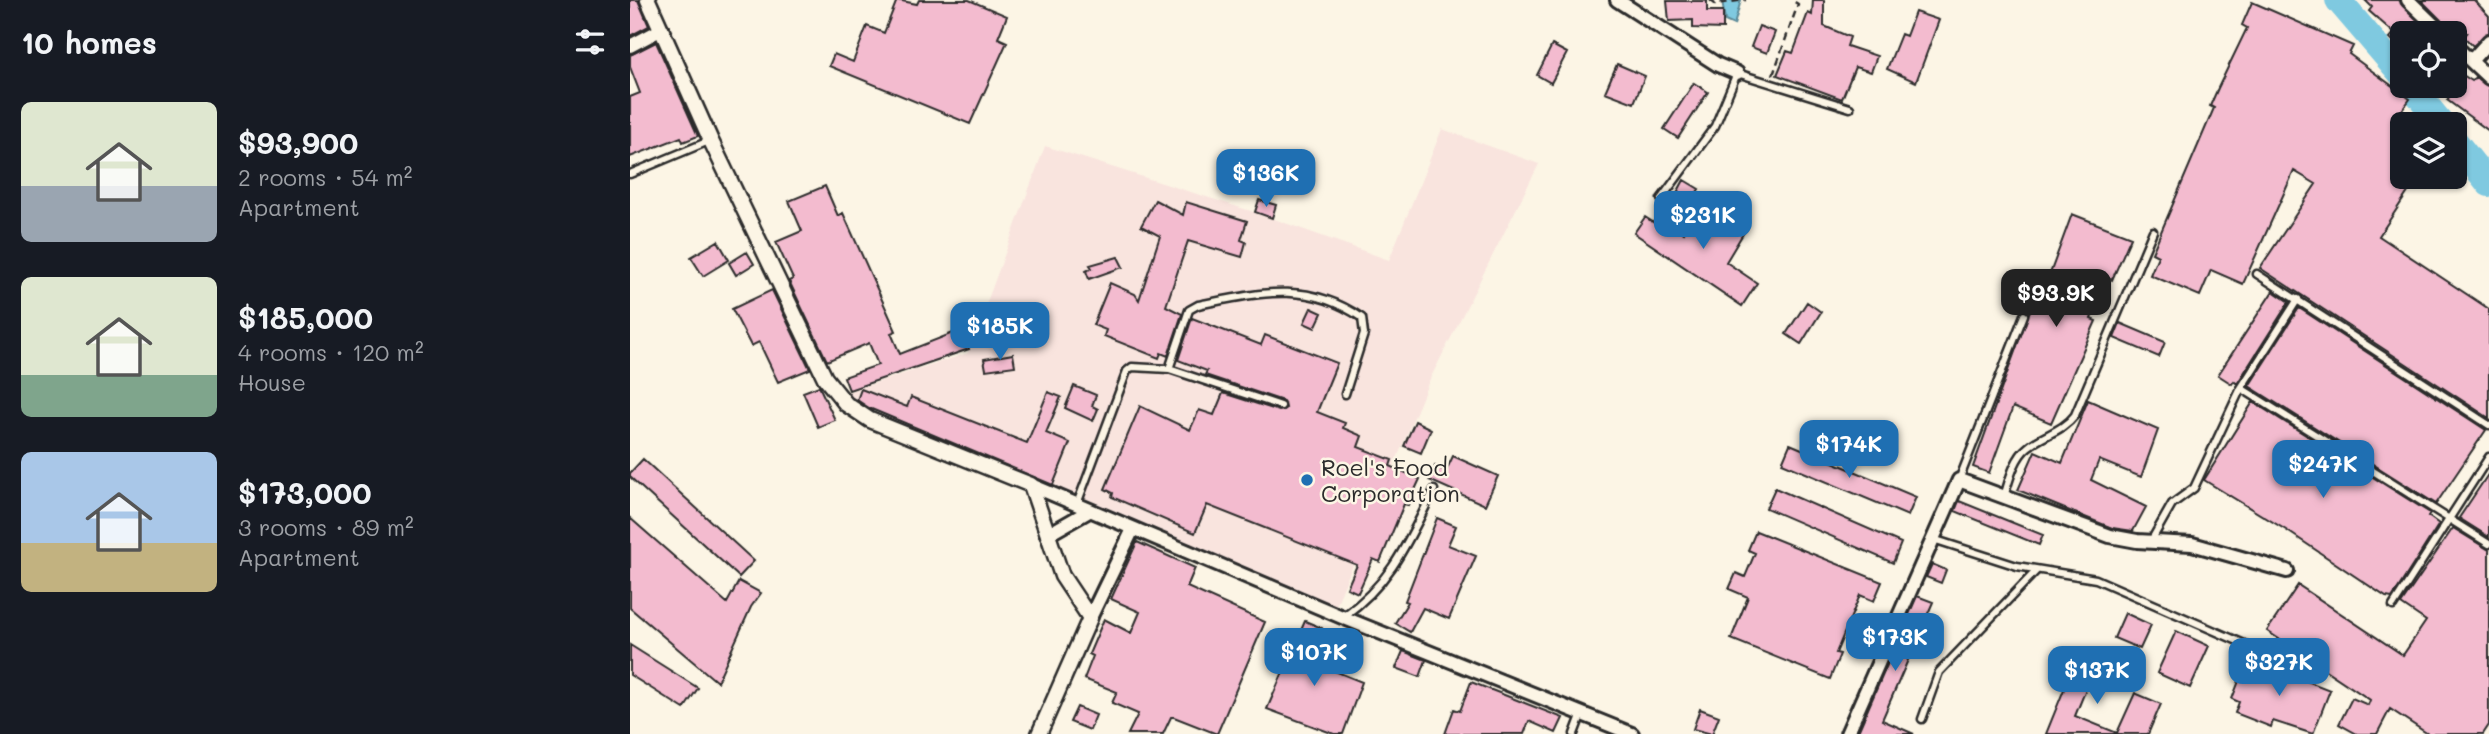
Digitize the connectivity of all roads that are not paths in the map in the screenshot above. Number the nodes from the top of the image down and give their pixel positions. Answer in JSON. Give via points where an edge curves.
{"nodes":[{"id":1,"x":648,"y":0,"type":"edge"},
{"id":2,"x":1617,"y":0,"type":"edge"},
{"id":3,"x":2408,"y":0,"type":"edge"},
{"id":4,"x":2430,"y":21,"type":"edge"},
{"id":5,"x":662,"y":29,"type":"junction"},
{"id":6,"x":2489,"y":41,"type":"edge"},
{"id":7,"x":630,"y":46,"type":"edge"},
{"id":8,"x":2467,"y":57,"type":"edge"},
{"id":9,"x":2471,"y":61,"type":"junction"},
{"id":10,"x":1737,"y":73,"type":"junction"},
{"id":11,"x":2489,"y":78,"type":"edge"},
{"id":12,"x":1850,"y":108,"type":"dead end"},
{"id":13,"x":711,"y":141,"type":"junction"},
{"id":14,"x":630,"y":174,"type":"edge"},
{"id":15,"x":1661,"y":199,"type":"dead end"},
{"id":16,"x":2153,"y":231,"type":"dead end"},
{"id":17,"x":2257,"y":274,"type":"dead end"},
{"id":18,"x":2298,"y":299,"type":"junction"},
{"id":19,"x":2024,"y":316,"type":"dead end"},
{"id":20,"x":1168,"y":369,"type":"junction"},
{"id":21,"x":2241,"y":388,"type":"junction"},
{"id":22,"x":1345,"y":394,"type":"dead end"},
{"id":23,"x":1281,"y":406,"type":"dead end"},
{"id":24,"x":2489,"y":425,"type":"edge"},
{"id":25,"x":2489,"y":457,"type":"edge"},
{"id":26,"x":1959,"y":480,"type":"junction"},
{"id":27,"x":1031,"y":485,"type":"junction"},
{"id":28,"x":1434,"y":490,"type":"dead end"},
{"id":29,"x":2004,"y":498,"type":"junction"},
{"id":30,"x":1077,"y":506,"type":"junction"},
{"id":31,"x":1089,"y":511,"type":"junction"},
{"id":32,"x":2450,"y":519,"type":"junction"},
{"id":33,"x":1133,"y":529,"type":"junction"},
{"id":34,"x":1048,"y":535,"type":"junction"},
{"id":35,"x":1933,"y":539,"type":"junction"},
{"id":36,"x":2151,"y":541,"type":"junction"},
{"id":37,"x":2489,"y":544,"type":"edge"},
{"id":38,"x":2037,"y":570,"type":"junction"},
{"id":39,"x":2287,"y":571,"type":"dead end"},
{"id":40,"x":2393,"y":606,"type":"dead end"},
{"id":41,"x":1342,"y":617,"type":"junction"},
{"id":42,"x":1090,"y":618,"type":"junction"},
{"id":43,"x":2272,"y":656,"type":"dead end"},
{"id":44,"x":1581,"y":713,"type":"junction"},
{"id":45,"x":1922,"y":719,"type":"dead end"},
{"id":46,"x":1039,"y":734,"type":"edge"},
{"id":47,"x":1574,"y":734,"type":"edge"},
{"id":48,"x":1632,"y":734,"type":"edge"},
{"id":49,"x":1847,"y":734,"type":"edge"}],
"edges":[{"from":1,"to":5,"type":"street"},
{"from":2,"to":10,"type":"street"},
{"from":3,"to":4,"type":"street"},
{"from":5,"to":7,"type":"street"},
{"from":5,"to":13,"type":"street"},
{"from":6,"to":9,"type":"street"},
{"from":8,"to":9,"type":"street"},
{"from":9,"to":11,"type":"street"},
{"from":10,"to":12,"type":"lane"},
{"from":10,"to":15,"type":"lane","via":[[1714,126]]},
{"from":13,"to":14,"type":"lane"},
{"from":13,"to":27,"type":"street","via":[[825,378],[846,404],[870,420]]},
{"from":16,"to":29,"type":"lane","via":[[2075,415],[2066,427],[2026,448],[2011,473]]},
{"from":17,"to":18,"type":"lane"},
{"from":18,"to":21,"type":"lane"},
{"from":18,"to":24,"type":"lane"},
{"from":19,"to":26,"type":"lane"},
{"from":20,"to":22,"type":"lane","via":[[1189,310],[1265,293],[1304,292],[1345,306],[1362,318],[1364,334]]},
{"from":20,"to":23,"type":"lane"},
{"from":20,"to":30,"type":"lane","via":[[1132,367],[1127,371]]},
{"from":21,"to":32,"type":"lane"},
{"from":21,"to":36,"type":"lane","via":[[2194,488],[2172,504]]},
{"from":25,"to":32,"type":"lane"},
{"from":26,"to":29,"type":"street"},
{"from":26,"to":35,"type":"street"},
{"from":27,"to":30,"type":"street"},
{"from":27,"to":34,"type":"street"},
{"from":28,"to":41,"type":"lane","via":[[1390,574]]},
{"from":29,"to":36,"type":"street","via":[[2110,536]]},
{"from":30,"to":31,"type":"street"},
{"from":31,"to":33,"type":"street"},
{"from":31,"to":34,"type":"street"},
{"from":32,"to":37,"type":"lane"},
{"from":32,"to":40,"type":"lane"},
{"from":33,"to":41,"type":"street"},
{"from":33,"to":42,"type":"street"},
{"from":34,"to":42,"type":"street","via":[[1062,576]]},
{"from":35,"to":38,"type":"lane"},
{"from":35,"to":49,"type":"street"},
{"from":36,"to":39,"type":"street","via":[[2192,544]]},
{"from":38,"to":43,"type":"lane","via":[[2096,579]]},
{"from":38,"to":45,"type":"lane","via":[[1938,672]]},
{"from":41,"to":44,"type":"street"},
{"from":42,"to":46,"type":"street"},
{"from":44,"to":47,"type":"lane"},
{"from":44,"to":48,"type":"street"}]}
